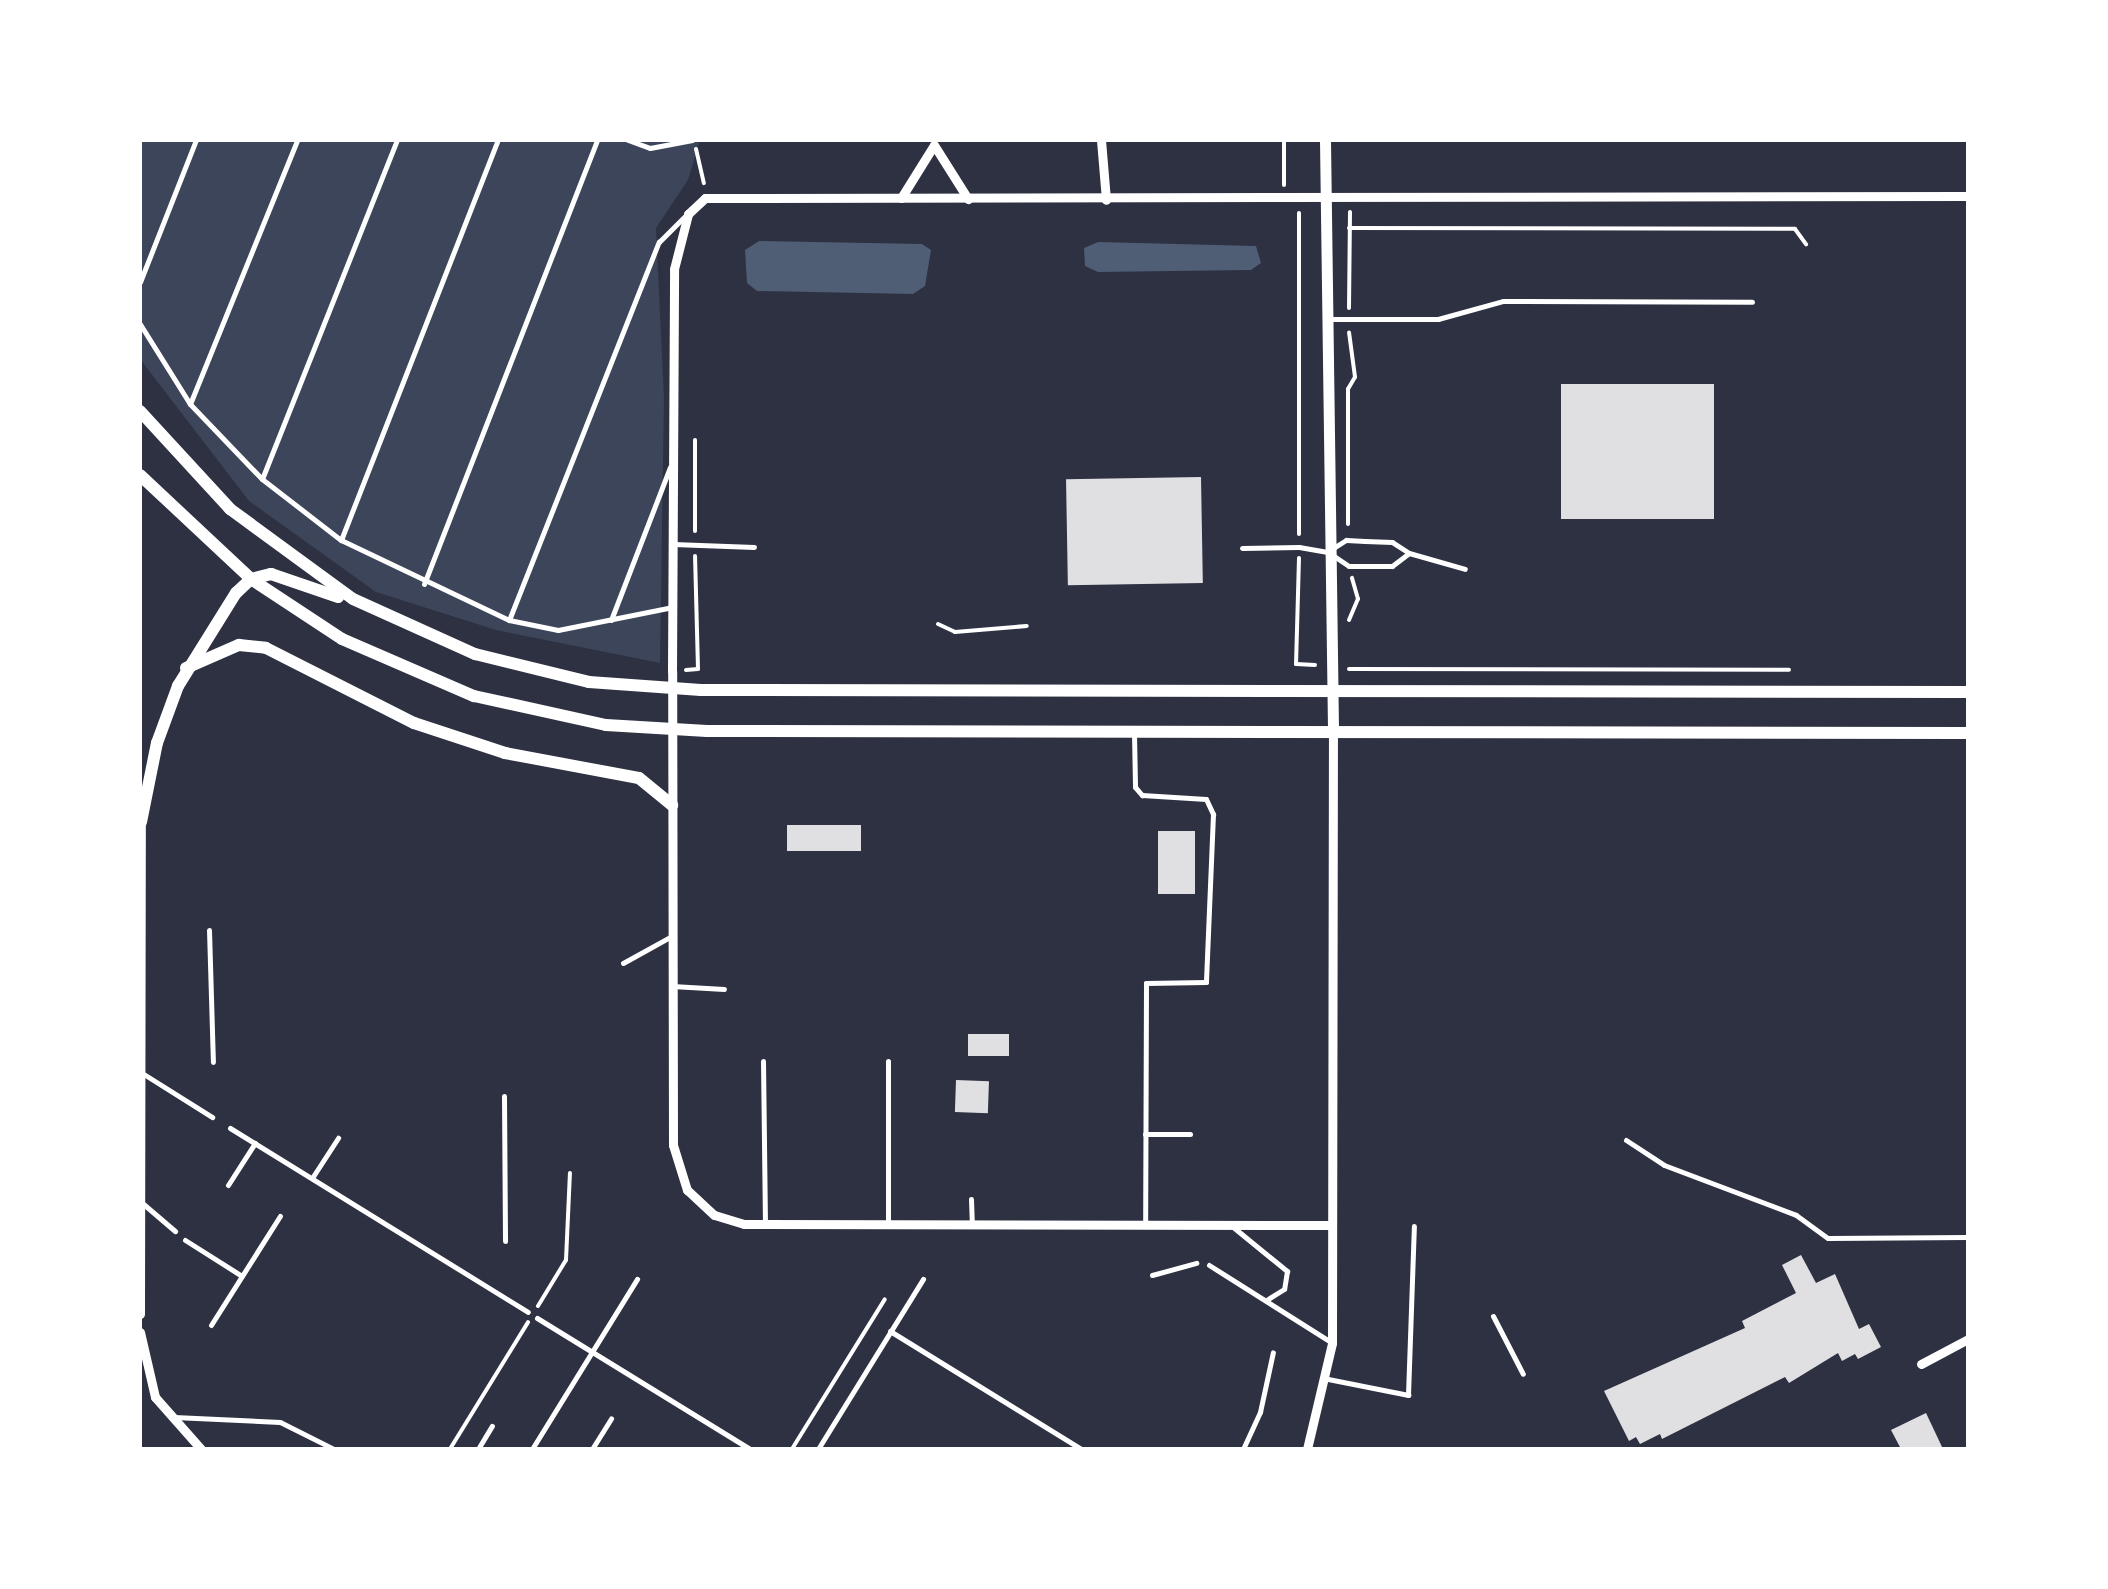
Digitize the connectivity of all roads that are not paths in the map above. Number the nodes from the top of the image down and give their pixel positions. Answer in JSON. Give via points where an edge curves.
{"nodes":[{"id":1,"x":196,"y":140,"type":"edge"},
{"id":2,"x":297,"y":140,"type":"edge"},
{"id":3,"x":397,"y":140,"type":"edge"},
{"id":4,"x":498,"y":140,"type":"edge"},
{"id":5,"x":597,"y":140,"type":"edge"},
{"id":6,"x":628,"y":140,"type":"edge"},
{"id":7,"x":692,"y":140,"type":"edge"},
{"id":8,"x":1101,"y":140,"type":"edge"},
{"id":9,"x":1325,"y":140,"type":"edge"},
{"id":10,"x":934,"y":142,"type":"edge"},
{"id":11,"x":1324,"y":196,"type":"junction"},
{"id":12,"x":1968,"y":196,"type":"edge"},
{"id":13,"x":901,"y":198,"type":"junction"},
{"id":14,"x":968,"y":199,"type":"junction"},
{"id":15,"x":1106,"y":200,"type":"junction"},
{"id":16,"x":688,"y":214,"type":"junction"},
{"id":17,"x":140,"y":282,"type":"edge"},
{"id":18,"x":1752,"y":302,"type":"dead end"},
{"id":19,"x":1325,"y":319,"type":"junction"},
{"id":20,"x":140,"y":324,"type":"edge"},
{"id":21,"x":190,"y":404,"type":"junction"},
{"id":22,"x":140,"y":411,"type":"edge"},
{"id":23,"x":675,"y":455,"type":"junction"},
{"id":24,"x":140,"y":474,"type":"edge"},
{"id":25,"x":262,"y":479,"type":"junction"},
{"id":26,"x":341,"y":540,"type":"junction"},
{"id":27,"x":674,"y":544,"type":"junction"},
{"id":28,"x":754,"y":546,"type":"dead end"},
{"id":29,"x":1242,"y":548,"type":"dead end"},
{"id":30,"x":1328,"y":552,"type":"junction"},
{"id":31,"x":1409,"y":553,"type":"junction"},
{"id":32,"x":1465,"y":568,"type":"dead end"},
{"id":33,"x":251,"y":579,"type":"junction"},
{"id":34,"x":424,"y":584,"type":"junction"},
{"id":35,"x":672,"y":607,"type":"junction"},
{"id":36,"x":382,"y":614,"type":"junction"},
{"id":37,"x":509,"y":620,"type":"junction"},
{"id":38,"x":610,"y":622,"type":"junction"},
{"id":39,"x":186,"y":668,"type":"junction"},
{"id":40,"x":672,"y":689,"type":"junction"},
{"id":41,"x":1329,"y":690,"type":"junction"},
{"id":42,"x":1968,"y":692,"type":"edge"},
{"id":43,"x":672,"y":730,"type":"junction"},
{"id":44,"x":1134,"y":730,"type":"junction"},
{"id":45,"x":1333,"y":731,"type":"junction"},
{"id":46,"x":1968,"y":733,"type":"edge"},
{"id":47,"x":140,"y":803,"type":"edge"},
{"id":48,"x":672,"y":805,"type":"junction"},
{"id":49,"x":141,"y":822,"type":"edge"},
{"id":50,"x":209,"y":930,"type":"dead end"},
{"id":51,"x":672,"y":936,"type":"junction"},
{"id":52,"x":623,"y":963,"type":"dead end"},
{"id":53,"x":672,"y":986,"type":"junction"},
{"id":54,"x":724,"y":989,"type":"dead end"},
{"id":55,"x":763,"y":1061,"type":"dead end"},
{"id":56,"x":888,"y":1061,"type":"dead end"},
{"id":57,"x":213,"y":1062,"type":"dead end"},
{"id":58,"x":142,"y":1074,"type":"edge"},
{"id":59,"x":504,"y":1096,"type":"dead end"},
{"id":60,"x":212,"y":1117,"type":"dead end"},
{"id":61,"x":230,"y":1128,"type":"dead end"},
{"id":62,"x":1145,"y":1134,"type":"junction"},
{"id":63,"x":1190,"y":1134,"type":"dead end"},
{"id":64,"x":338,"y":1138,"type":"dead end"},
{"id":65,"x":1626,"y":1140,"type":"dead end"},
{"id":66,"x":255,"y":1143,"type":"junction"},
{"id":67,"x":312,"y":1178,"type":"junction"},
{"id":68,"x":228,"y":1185,"type":"dead end"},
{"id":69,"x":971,"y":1199,"type":"dead end"},
{"id":70,"x":141,"y":1202,"type":"edge"},
{"id":71,"x":280,"y":1216,"type":"dead end"},
{"id":72,"x":764,"y":1224,"type":"junction"},
{"id":73,"x":888,"y":1224,"type":"junction"},
{"id":74,"x":972,"y":1225,"type":"junction"},
{"id":75,"x":1145,"y":1225,"type":"junction"},
{"id":76,"x":1230,"y":1225,"type":"junction"},
{"id":77,"x":1332,"y":1225,"type":"junction"},
{"id":78,"x":1414,"y":1226,"type":"dead end"},
{"id":79,"x":175,"y":1231,"type":"dead end"},
{"id":80,"x":1968,"y":1237,"type":"edge"},
{"id":81,"x":186,"y":1240,"type":"dead end"},
{"id":82,"x":505,"y":1242,"type":"dead end"},
{"id":83,"x":1196,"y":1262,"type":"dead end"},
{"id":84,"x":1209,"y":1266,"type":"dead end"},
{"id":85,"x":1152,"y":1274,"type":"dead end"},
{"id":86,"x":242,"y":1276,"type":"junction"},
{"id":87,"x":636,"y":1279,"type":"dead end"},
{"id":88,"x":922,"y":1279,"type":"dead end"},
{"id":89,"x":1268,"y":1298,"type":"junction"},
{"id":90,"x":528,"y":1312,"type":"dead end"},
{"id":91,"x":140,"y":1314,"type":"edge"},
{"id":92,"x":1493,"y":1316,"type":"dead end"},
{"id":93,"x":537,"y":1318,"type":"dead end"},
{"id":94,"x":210,"y":1325,"type":"dead end"},
{"id":95,"x":140,"y":1332,"type":"edge"},
{"id":96,"x":890,"y":1332,"type":"junction"},
{"id":97,"x":1968,"y":1339,"type":"edge"},
{"id":98,"x":1332,"y":1343,"type":"junction"},
{"id":99,"x":592,"y":1351,"type":"junction"},
{"id":100,"x":1273,"y":1352,"type":"dead end"},
{"id":101,"x":1922,"y":1364,"type":"dead end"},
{"id":102,"x":1523,"y":1374,"type":"dead end"},
{"id":103,"x":1328,"y":1379,"type":"junction"},
{"id":104,"x":168,"y":1416,"type":"junction"},
{"id":105,"x":611,"y":1419,"type":"dead end"},
{"id":106,"x":492,"y":1426,"type":"dead end"},
{"id":107,"x":201,"y":1449,"type":"edge"},
{"id":108,"x":334,"y":1449,"type":"edge"},
{"id":109,"x":478,"y":1449,"type":"edge"},
{"id":110,"x":532,"y":1449,"type":"edge"},
{"id":111,"x":592,"y":1449,"type":"edge"},
{"id":112,"x":750,"y":1449,"type":"edge"},
{"id":113,"x":818,"y":1449,"type":"edge"},
{"id":114,"x":1081,"y":1449,"type":"edge"},
{"id":115,"x":1243,"y":1449,"type":"edge"},
{"id":116,"x":1307,"y":1449,"type":"edge"}],
"edges":[{"from":1,"to":17,"type":"lane"},
{"from":2,"to":21,"type":"lane"},
{"from":3,"to":25,"type":"lane"},
{"from":4,"to":26,"type":"lane"},
{"from":5,"to":34,"type":"lane"},
{"from":6,"to":7,"type":"lane","via":[[650,148]]},
{"from":8,"to":15,"type":"street"},
{"from":9,"to":11,"type":"street"},
{"from":10,"to":13,"type":"street"},
{"from":10,"to":14,"type":"street"},
{"from":11,"to":12,"type":"street"},
{"from":11,"to":15,"type":"street","via":[[1299,202]]},
{"from":11,"to":19,"type":"street"},
{"from":13,"to":14,"type":"street"},
{"from":13,"to":16,"type":"street","via":[[705,198]]},
{"from":14,"to":15,"type":"street"},
{"from":16,"to":23,"type":"street","via":[[674,269]]},
{"from":16,"to":37,"type":"lane","via":[[659,242]]},
{"from":18,"to":19,"type":"lane","via":[[1503,302],[1438,319]]},
{"from":19,"to":30,"type":"street"},
{"from":20,"to":21,"type":"lane"},
{"from":21,"to":25,"type":"lane"},
{"from":22,"to":36,"type":"main road","via":[[252,527]]},
{"from":23,"to":27,"type":"street"},
{"from":23,"to":38,"type":"lane"},
{"from":24,"to":33,"type":"main road"},
{"from":25,"to":26,"type":"lane"},
{"from":26,"to":34,"type":"lane"},
{"from":27,"to":28,"type":"lane"},
{"from":27,"to":35,"type":"street"},
{"from":29,"to":30,"type":"lane"},
{"from":30,"to":31,"type":"lane","via":[[1346,540],[1392,542]]},
{"from":30,"to":31,"type":"lane","via":[[1349,566],[1392,566]]},
{"from":30,"to":41,"type":"street"},
{"from":31,"to":32,"type":"lane"},
{"from":33,"to":36,"type":"main road","via":[[281,575]]},
{"from":33,"to":39,"type":"main road","via":[[214,621]]},
{"from":33,"to":43,"type":"main road","via":[[358,647],[474,696],[571,720]]},
{"from":34,"to":37,"type":"lane"},
{"from":35,"to":38,"type":"lane"},
{"from":35,"to":40,"type":"street"},
{"from":36,"to":40,"type":"main road","via":[[534,672]]},
{"from":37,"to":38,"type":"lane","via":[[558,630]]},
{"from":39,"to":48,"type":"main road","via":[[239,645],[266,648],[414,724],[505,753],[640,778]]},
{"from":39,"to":49,"type":"main road","via":[[157,743]]},
{"from":40,"to":41,"type":"main road"},
{"from":40,"to":43,"type":"street"},
{"from":41,"to":42,"type":"main road"},
{"from":41,"to":45,"type":"street"},
{"from":43,"to":44,"type":"main road"},
{"from":43,"to":48,"type":"street"},
{"from":44,"to":45,"type":"main road"},
{"from":44,"to":62,"type":"lane","via":[[1135,787],[1142,795],[1206,799],[1213,814],[1206,982],[1146,983]]},
{"from":45,"to":46,"type":"main road"},
{"from":45,"to":77,"type":"street"},
{"from":47,"to":49,"type":"street"},
{"from":48,"to":51,"type":"street"},
{"from":49,"to":58,"type":"street"},
{"from":50,"to":57,"type":"lane"},
{"from":51,"to":52,"type":"lane"},
{"from":51,"to":53,"type":"street"},
{"from":53,"to":54,"type":"lane"},
{"from":53,"to":72,"type":"street","via":[[677,1169],[694,1199],[714,1215]]},
{"from":55,"to":72,"type":"lane"},
{"from":56,"to":73,"type":"lane"},
{"from":58,"to":60,"type":"lane"},
{"from":58,"to":70,"type":"street"},
{"from":59,"to":82,"type":"lane"},
{"from":61,"to":66,"type":"lane"},
{"from":62,"to":63,"type":"lane"},
{"from":62,"to":75,"type":"lane"},
{"from":64,"to":67,"type":"lane"},
{"from":65,"to":80,"type":"lane","via":[[1664,1166],[1796,1216],[1828,1238]]},
{"from":66,"to":67,"type":"lane"},
{"from":66,"to":68,"type":"lane"},
{"from":67,"to":90,"type":"lane"},
{"from":69,"to":74,"type":"lane"},
{"from":70,"to":79,"type":"lane"},
{"from":70,"to":91,"type":"street"},
{"from":71,"to":86,"type":"lane"},
{"from":72,"to":73,"type":"street"},
{"from":73,"to":74,"type":"street"},
{"from":74,"to":75,"type":"street"},
{"from":75,"to":76,"type":"street"},
{"from":76,"to":77,"type":"street"},
{"from":76,"to":89,"type":"lane","via":[[1287,1271],[1284,1288]]},
{"from":77,"to":98,"type":"street"},
{"from":78,"to":103,"type":"lane","via":[[1408,1394]]},
{"from":81,"to":86,"type":"lane"},
{"from":83,"to":85,"type":"lane"},
{"from":84,"to":89,"type":"lane"},
{"from":86,"to":94,"type":"lane"},
{"from":87,"to":99,"type":"lane"},
{"from":88,"to":96,"type":"lane"},
{"from":89,"to":98,"type":"lane"},
{"from":92,"to":102,"type":"lane"},
{"from":93,"to":99,"type":"lane"},
{"from":95,"to":104,"type":"street","via":[[147,1376]]},
{"from":96,"to":113,"type":"lane"},
{"from":96,"to":114,"type":"lane"},
{"from":97,"to":101,"type":"street"},
{"from":98,"to":103,"type":"street"},
{"from":99,"to":110,"type":"lane"},
{"from":99,"to":112,"type":"lane"},
{"from":100,"to":115,"type":"lane","via":[[1260,1412]]},
{"from":103,"to":116,"type":"street"},
{"from":104,"to":107,"type":"street"},
{"from":104,"to":108,"type":"lane","via":[[280,1422]]},
{"from":105,"to":111,"type":"lane"},
{"from":106,"to":109,"type":"lane"}]}
